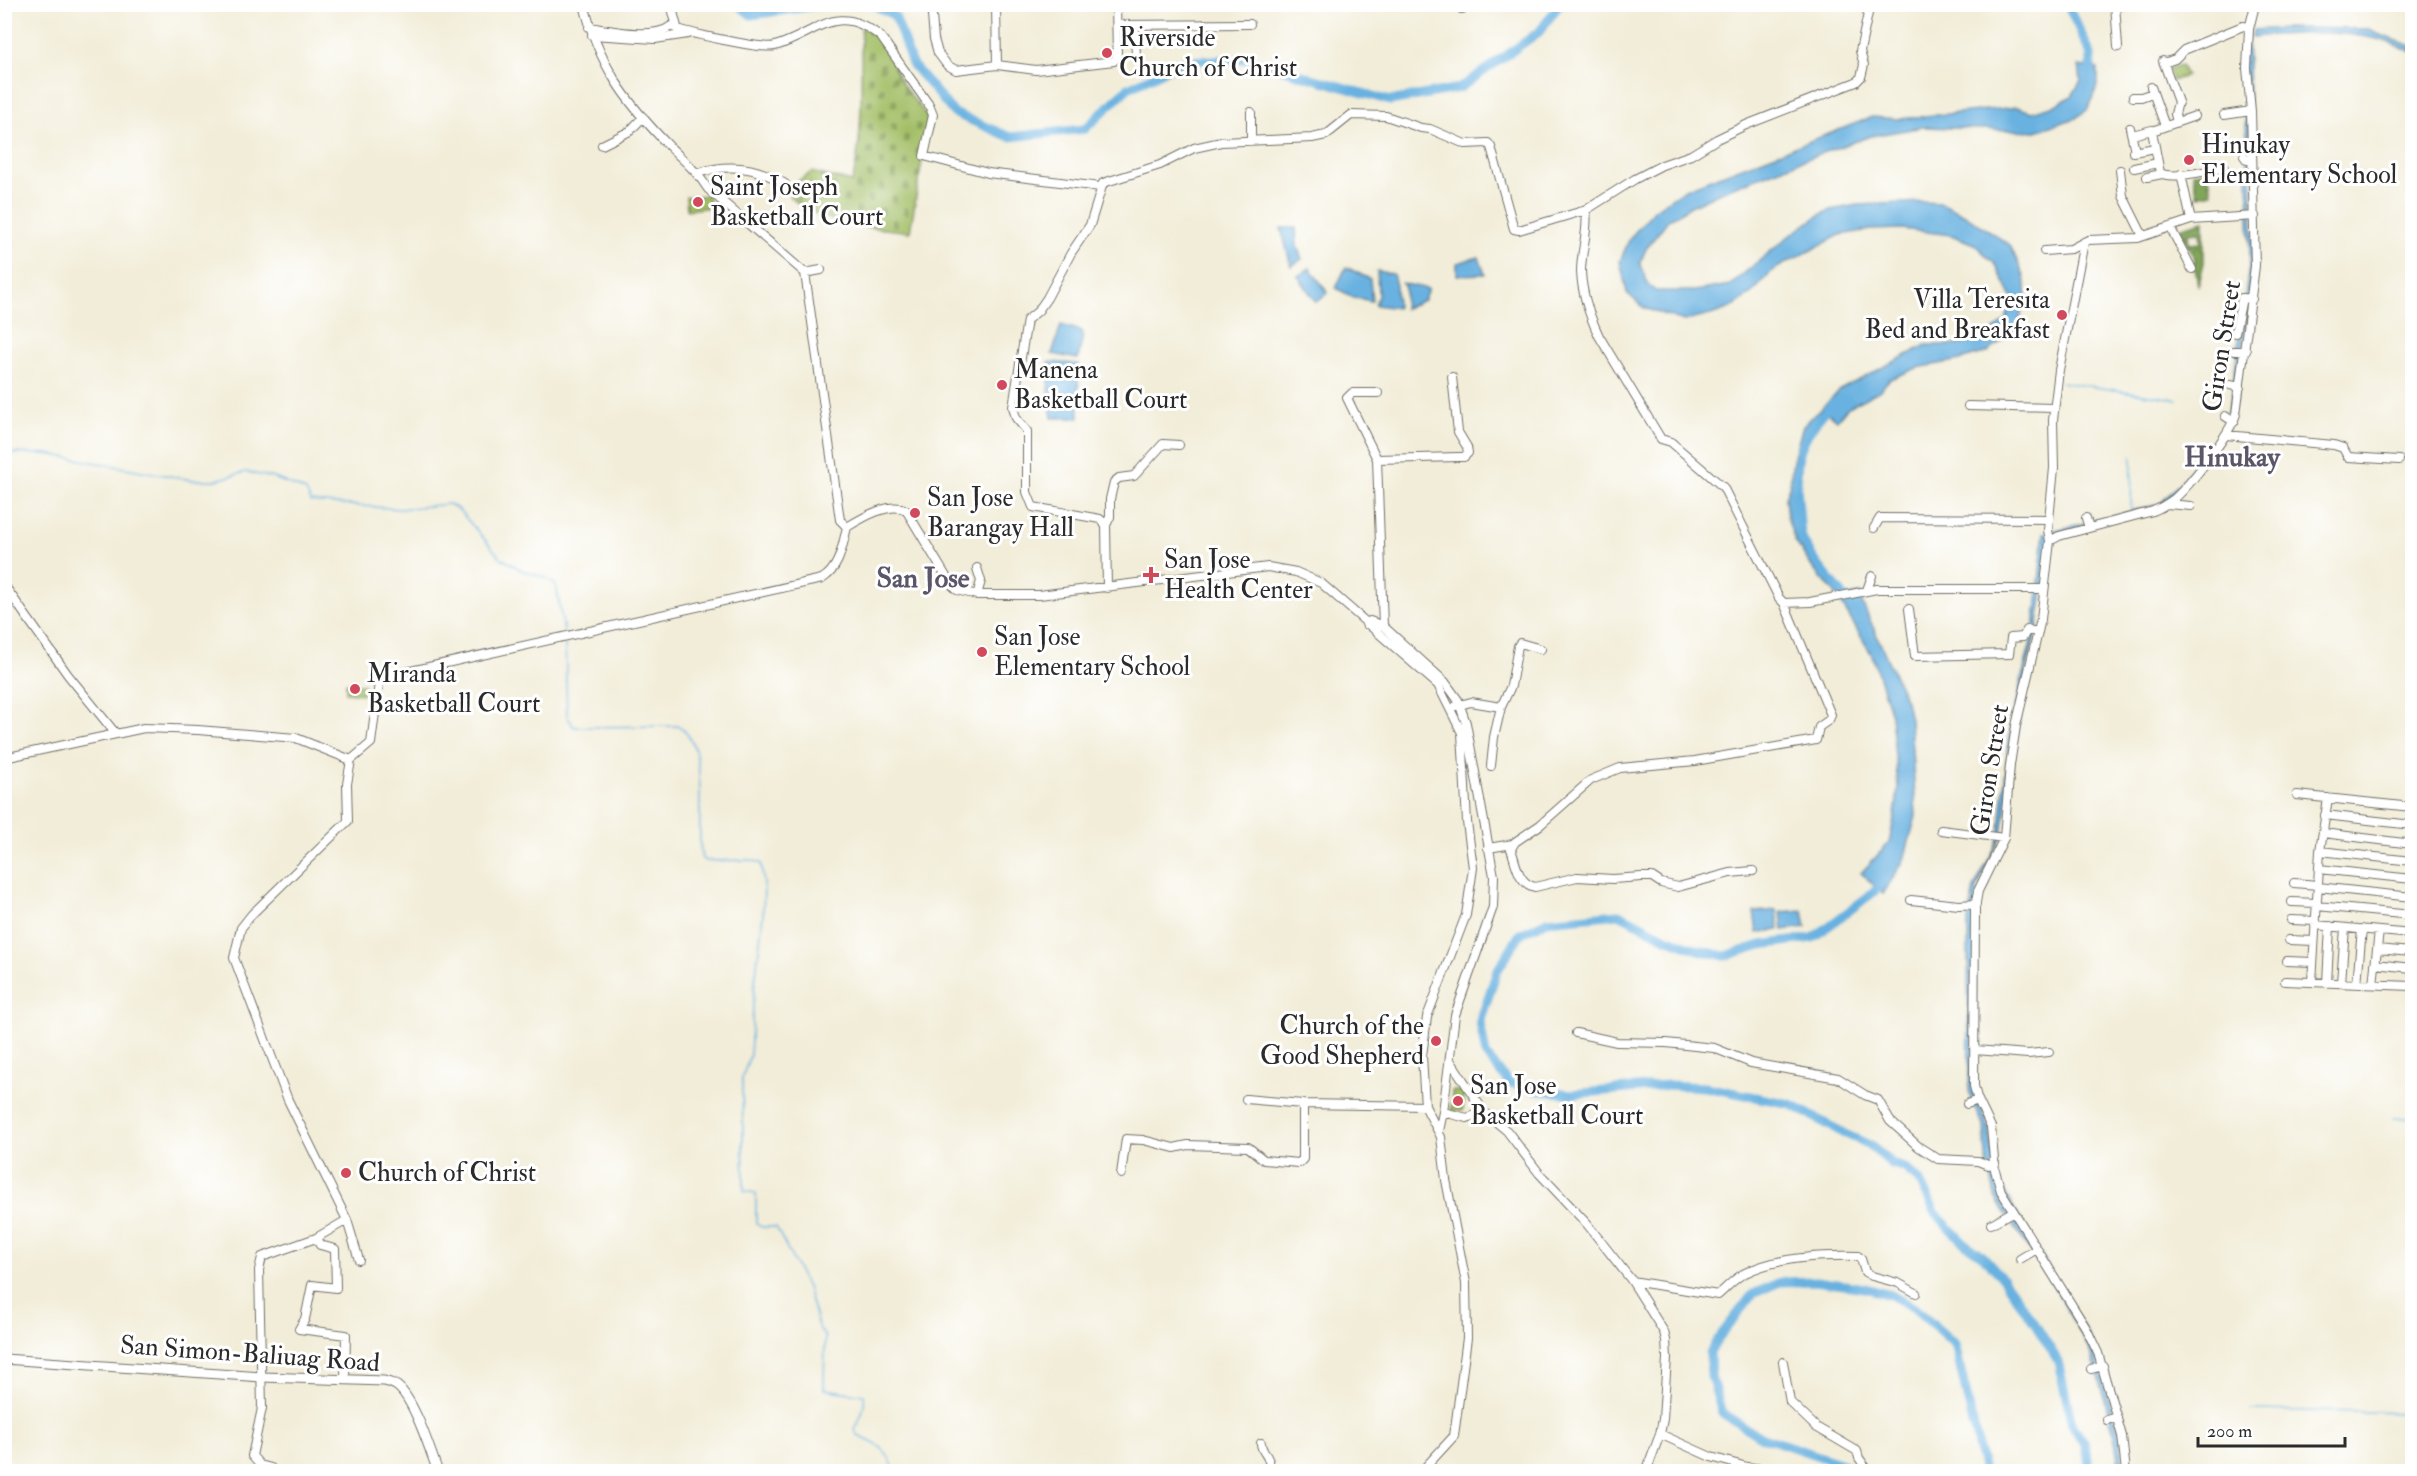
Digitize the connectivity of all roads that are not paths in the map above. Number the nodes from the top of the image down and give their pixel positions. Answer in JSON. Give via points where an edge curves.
{"nodes":[{"id":1,"x":584,"y":4,"type":"edge"},
{"id":2,"x":671,"y":4,"type":"edge"},
{"id":3,"x":931,"y":4,"type":"edge"},
{"id":4,"x":996,"y":4,"type":"edge"},
{"id":5,"x":1116,"y":4,"type":"edge"},
{"id":6,"x":1484,"y":4,"type":"edge"},
{"id":7,"x":1870,"y":4,"type":"edge"},
{"id":8,"x":2115,"y":4,"type":"edge"},
{"id":9,"x":2252,"y":8,"type":"edge"},
{"id":10,"x":1461,"y":9,"type":"dead end"},
{"id":11,"x":1250,"y":24,"type":"dead end"},
{"id":12,"x":1117,"y":25,"type":"junction"},
{"id":13,"x":1135,"y":26,"type":"junction"},
{"id":14,"x":2247,"y":29,"type":"junction"},
{"id":15,"x":590,"y":31,"type":"junction"},
{"id":16,"x":678,"y":31,"type":"junction"},
{"id":17,"x":698,"y":33,"type":"junction"},
{"id":18,"x":2118,"y":47,"type":"dead end"},
{"id":19,"x":1136,"y":59,"type":"dead end"},
{"id":20,"x":997,"y":65,"type":"junction"},
{"id":21,"x":2133,"y":97,"type":"dead end"},
{"id":22,"x":2247,"y":111,"type":"junction"},
{"id":23,"x":1251,"y":112,"type":"dead end"},
{"id":24,"x":2224,"y":115,"type":"dead end"},
{"id":25,"x":2195,"y":116,"type":"dead end"},
{"id":26,"x":643,"y":117,"type":"junction"},
{"id":27,"x":2177,"y":122,"type":"junction"},
{"id":28,"x":2165,"y":126,"type":"junction"},
{"id":29,"x":2152,"y":130,"type":"dead end"},
{"id":30,"x":1251,"y":141,"type":"junction"},
{"id":31,"x":602,"y":145,"type":"dead end"},
{"id":32,"x":2155,"y":148,"type":"junction"},
{"id":33,"x":2158,"y":163,"type":"junction"},
{"id":34,"x":2134,"y":168,"type":"dead end"},
{"id":35,"x":2224,"y":168,"type":"dead end"},
{"id":36,"x":2120,"y":170,"type":"dead end"},
{"id":37,"x":698,"y":173,"type":"junction"},
{"id":38,"x":2162,"y":174,"type":"junction"},
{"id":39,"x":2181,"y":174,"type":"junction"},
{"id":40,"x":2147,"y":177,"type":"dead end"},
{"id":41,"x":785,"y":184,"type":"dead end"},
{"id":42,"x":1100,"y":187,"type":"junction"},
{"id":43,"x":1586,"y":210,"type":"junction"},
{"id":44,"x":2252,"y":216,"type":"junction"},
{"id":45,"x":2191,"y":220,"type":"junction"},
{"id":46,"x":2170,"y":227,"type":"junction"},
{"id":47,"x":2143,"y":236,"type":"junction"},
{"id":48,"x":2084,"y":242,"type":"junction"},
{"id":49,"x":2044,"y":251,"type":"dead end"},
{"id":50,"x":2192,"y":269,"type":"dead end"},
{"id":51,"x":821,"y":270,"type":"dead end"},
{"id":52,"x":805,"y":273,"type":"junction"},
{"id":53,"x":2249,"y":298,"type":"junction"},
{"id":54,"x":2235,"y":333,"type":"dead end"},
{"id":55,"x":1452,"y":377,"type":"dead end"},
{"id":56,"x":1378,"y":393,"type":"dead end"},
{"id":57,"x":1968,"y":406,"type":"dead end"},
{"id":58,"x":2054,"y":408,"type":"junction"},
{"id":59,"x":2226,"y":435,"type":"junction"},
{"id":60,"x":1179,"y":445,"type":"dead end"},
{"id":61,"x":1377,"y":459,"type":"junction"},
{"id":62,"x":2399,"y":460,"type":"dead end"},
{"id":63,"x":2167,"y":504,"type":"junction"},
{"id":64,"x":2191,"y":506,"type":"dead end"},
{"id":65,"x":2049,"y":519,"type":"junction"},
{"id":66,"x":1106,"y":525,"type":"junction"},
{"id":67,"x":847,"y":527,"type":"junction"},
{"id":68,"x":1874,"y":528,"type":"dead end"},
{"id":69,"x":2049,"y":535,"type":"junction"},
{"id":70,"x":977,"y":568,"type":"dead end"},
{"id":71,"x":1872,"y":576,"type":"dead end"},
{"id":72,"x":4,"y":585,"type":"edge"},
{"id":73,"x":1107,"y":588,"type":"junction"},
{"id":74,"x":2041,"y":589,"type":"junction"},
{"id":75,"x":1864,"y":591,"type":"junction"},
{"id":76,"x":977,"y":595,"type":"junction"},
{"id":77,"x":1784,"y":603,"type":"junction"},
{"id":78,"x":1909,"y":609,"type":"dead end"},
{"id":79,"x":1366,"y":624,"type":"junction"},
{"id":80,"x":1383,"y":626,"type":"junction"},
{"id":81,"x":2036,"y":631,"type":"junction"},
{"id":82,"x":1541,"y":649,"type":"dead end"},
{"id":83,"x":1460,"y":705,"type":"junction"},
{"id":84,"x":1451,"y":707,"type":"junction"},
{"id":85,"x":1501,"y":707,"type":"junction"},
{"id":86,"x":116,"y":734,"type":"junction"},
{"id":87,"x":4,"y":758,"type":"edge"},
{"id":88,"x":351,"y":760,"type":"junction"},
{"id":89,"x":1491,"y":766,"type":"dead end"},
{"id":90,"x":2297,"y":795,"type":"dead end"},
{"id":91,"x":2328,"y":798,"type":"junction"},
{"id":92,"x":2412,"y":807,"type":"edge"},
{"id":93,"x":2325,"y":815,"type":"junction"},
{"id":94,"x":1484,"y":820,"type":"junction"},
{"id":95,"x":1467,"y":822,"type":"junction"},
{"id":96,"x":2412,"y":825,"type":"edge"},
{"id":97,"x":1941,"y":831,"type":"dead end"},
{"id":98,"x":2002,"y":833,"type":"junction"},
{"id":99,"x":2322,"y":833,"type":"junction"},
{"id":100,"x":1513,"y":844,"type":"junction"},
{"id":101,"x":2412,"y":844,"type":"edge"},
{"id":102,"x":1488,"y":848,"type":"junction"},
{"id":103,"x":2320,"y":851,"type":"junction"},
{"id":104,"x":2412,"y":861,"type":"edge"},
{"id":105,"x":2319,"y":868,"type":"junction"},
{"id":106,"x":1753,"y":871,"type":"dead end"},
{"id":107,"x":2412,"y":879,"type":"edge"},
{"id":108,"x":2294,"y":883,"type":"dead end"},
{"id":109,"x":2318,"y":886,"type":"junction"},
{"id":110,"x":2412,"y":897,"type":"edge"},
{"id":111,"x":1911,"y":900,"type":"dead end"},
{"id":112,"x":2292,"y":902,"type":"dead end"},
{"id":113,"x":1973,"y":904,"type":"junction"},
{"id":114,"x":2317,"y":904,"type":"junction"},
{"id":115,"x":2412,"y":915,"type":"edge"},
{"id":116,"x":2291,"y":920,"type":"dead end"},
{"id":117,"x":2315,"y":923,"type":"junction"},
{"id":118,"x":2330,"y":926,"type":"junction"},
{"id":119,"x":2345,"y":928,"type":"junction"},
{"id":120,"x":2362,"y":929,"type":"junction"},
{"id":121,"x":2379,"y":931,"type":"junction"},
{"id":122,"x":2412,"y":934,"type":"edge"},
{"id":123,"x":2289,"y":940,"type":"dead end"},
{"id":124,"x":2314,"y":941,"type":"junction"},
{"id":125,"x":2377,"y":949,"type":"junction"},
{"id":126,"x":2412,"y":952,"type":"edge"},
{"id":127,"x":2287,"y":961,"type":"dead end"},
{"id":128,"x":2313,"y":962,"type":"junction"},
{"id":129,"x":2375,"y":964,"type":"junction"},
{"id":130,"x":2412,"y":968,"type":"edge"},
{"id":131,"x":2285,"y":981,"type":"dead end"},
{"id":132,"x":2312,"y":982,"type":"junction"},
{"id":133,"x":2327,"y":983,"type":"junction"},
{"id":134,"x":2341,"y":983,"type":"junction"},
{"id":135,"x":2357,"y":984,"type":"junction"},
{"id":136,"x":2373,"y":984,"type":"junction"},
{"id":137,"x":2412,"y":986,"type":"edge"},
{"id":138,"x":1576,"y":1033,"type":"dead end"},
{"id":139,"x":1975,"y":1050,"type":"junction"},
{"id":140,"x":2049,"y":1052,"type":"dead end"},
{"id":141,"x":1450,"y":1060,"type":"junction"},
{"id":142,"x":1246,"y":1099,"type":"dead end"},
{"id":143,"x":1303,"y":1104,"type":"junction"},
{"id":144,"x":1425,"y":1106,"type":"junction"},
{"id":145,"x":1443,"y":1112,"type":"junction"},
{"id":146,"x":1484,"y":1112,"type":"junction"},
{"id":147,"x":1438,"y":1131,"type":"junction"},
{"id":148,"x":1992,"y":1164,"type":"junction"},
{"id":149,"x":1121,"y":1174,"type":"dead end"},
{"id":150,"x":2009,"y":1213,"type":"junction"},
{"id":151,"x":347,"y":1220,"type":"junction"},
{"id":152,"x":1991,"y":1224,"type":"dead end"},
{"id":153,"x":316,"y":1238,"type":"junction"},
{"id":154,"x":2033,"y":1251,"type":"junction"},
{"id":155,"x":2019,"y":1259,"type":"dead end"},
{"id":156,"x":359,"y":1260,"type":"dead end"},
{"id":157,"x":1632,"y":1281,"type":"junction"},
{"id":158,"x":1916,"y":1293,"type":"dead end"},
{"id":159,"x":2072,"y":1306,"type":"junction"},
{"id":160,"x":2063,"y":1311,"type":"dead end"},
{"id":161,"x":4,"y":1359,"type":"edge"},
{"id":162,"x":1783,"y":1362,"type":"dead end"},
{"id":163,"x":262,"y":1377,"type":"junction"},
{"id":164,"x":345,"y":1380,"type":"junction"},
{"id":165,"x":1660,"y":1434,"type":"junction"},
{"id":166,"x":1261,"y":1443,"type":"dead end"},
{"id":167,"x":271,"y":1472,"type":"edge"},
{"id":168,"x":438,"y":1472,"type":"edge"},
{"id":169,"x":1274,"y":1472,"type":"edge"},
{"id":170,"x":1421,"y":1472,"type":"edge"},
{"id":171,"x":1646,"y":1472,"type":"edge"},
{"id":172,"x":1785,"y":1472,"type":"edge"},
{"id":173,"x":1869,"y":1472,"type":"edge"},
{"id":174,"x":2126,"y":1472,"type":"edge"}],
"edges":[{"from":1,"to":15,"type":"street"},
{"from":2,"to":16,"type":"street"},
{"from":3,"to":20,"type":"street","via":[[934,39],[947,65],[956,70]]},
{"from":4,"to":20,"type":"street"},
{"from":5,"to":12,"type":"street"},
{"from":6,"to":10,"type":"street"},
{"from":7,"to":43,"type":"street","via":[[1860,51],[1864,65],[1856,82],[1746,125],[1635,179]]},
{"from":8,"to":18,"type":"street"},
{"from":9,"to":14,"type":"street","name":"Giron Street"},
{"from":11,"to":13,"type":"street"},
{"from":12,"to":13,"type":"street"},
{"from":12,"to":20,"type":"street","via":[[1117,56],[1112,62],[1036,70]]},
{"from":13,"to":19,"type":"street"},
{"from":14,"to":22,"type":"street","name":"Giron Street"},
{"from":14,"to":27,"type":"street","via":[[2184,50],[2175,59],[2163,62],[2178,102]]},
{"from":15,"to":16,"type":"street","via":[[650,33],[671,26]]},
{"from":15,"to":17,"type":"street","via":[[655,39]]},
{"from":15,"to":26,"type":"street","via":[[615,83]]},
{"from":16,"to":17,"type":"street"},
{"from":17,"to":42,"type":"street","via":[[745,45],[773,47],[829,20],[851,21],[881,37],[929,105],[933,115],[924,156],[988,173]]},
{"from":21,"to":28,"type":"street","via":[[2152,90]]},
{"from":22,"to":24,"type":"street"},
{"from":22,"to":44,"type":"street","name":"Giron Street"},
{"from":23,"to":30,"type":"street"},
{"from":25,"to":27,"type":"street"},
{"from":26,"to":31,"type":"street","via":[[630,131]]},
{"from":26,"to":37,"type":"street"},
{"from":27,"to":28,"type":"street"},
{"from":28,"to":32,"type":"street","via":[[2152,130]]},
{"from":29,"to":32,"type":"street","via":[[2131,131],[2134,151]]},
{"from":30,"to":42,"type":"street","via":[[1194,148],[1160,165],[1106,181]]},
{"from":30,"to":43,"type":"street","via":[[1312,138],[1334,131],[1352,115],[1386,116],[1465,144],[1488,144],[1514,229]]},
{"from":32,"to":33,"type":"street"},
{"from":33,"to":34,"type":"street"},
{"from":33,"to":38,"type":"street"},
{"from":35,"to":39,"type":"street"},
{"from":36,"to":47,"type":"street","via":[[2123,196]]},
{"from":37,"to":41,"type":"street","via":[[743,167]]},
{"from":37,"to":52,"type":"street","via":[[708,189]]},
{"from":38,"to":39,"type":"street"},
{"from":38,"to":40,"type":"street"},
{"from":39,"to":45,"type":"street"},
{"from":42,"to":66,"type":"street","via":[[1090,225],[1047,298],[1027,320],[1012,406],[1016,418],[1028,431],[1027,492],[1033,507],[1100,519]]},
{"from":43,"to":77,"type":"street","via":[[1588,224],[1581,272],[1591,319],[1599,336],[1661,439],[1671,442],[1723,487]]},
{"from":44,"to":45,"type":"street"},
{"from":44,"to":53,"type":"street","name":"Giron Street","via":[[2255,266]]},
{"from":45,"to":46,"type":"street"},
{"from":46,"to":47,"type":"street"},
{"from":46,"to":50,"type":"street"},
{"from":47,"to":48,"type":"street"},
{"from":48,"to":49,"type":"street","via":[[2071,249]]},
{"from":48,"to":58,"type":"street"},
{"from":51,"to":52,"type":"street"},
{"from":52,"to":67,"type":"street","via":[[840,520]]},
{"from":53,"to":54,"type":"street","via":[[2242,297]]},
{"from":53,"to":59,"type":"street","name":"Giron Street"},
{"from":55,"to":61,"type":"street","via":[[1458,432],[1468,453],[1464,457]]},
{"from":56,"to":61,"type":"street","via":[[1352,393],[1347,398]]},
{"from":57,"to":58,"type":"street"},
{"from":58,"to":65,"type":"street"},
{"from":59,"to":62,"type":"street","via":[[2334,445],[2343,448],[2348,457]]},
{"from":59,"to":63,"type":"street","name":"Giron Street","via":[[2216,442]]},
{"from":60,"to":66,"type":"street","via":[[1163,444],[1134,476],[1116,480]]},
{"from":61,"to":80,"type":"street"},
{"from":63,"to":64,"type":"street"},
{"from":63,"to":69,"type":"street","name":"Giron Street","via":[[2145,513],[2088,524],[2053,538]]},
{"from":65,"to":68,"type":"street","via":[[1880,518]]},
{"from":65,"to":69,"type":"street"},
{"from":66,"to":73,"type":"street"},
{"from":67,"to":76,"type":"street","via":[[861,518],[900,506],[914,521],[950,583],[957,590]]},
{"from":67,"to":88,"type":"street","via":[[838,562],[832,573],[822,579],[384,677],[375,701],[370,743]]},
{"from":69,"to":74,"type":"street","name":"Giron Street"},
{"from":70,"to":76,"type":"street","via":[[981,581]]},
{"from":71,"to":75,"type":"street"},
{"from":72,"to":86,"type":"street"},
{"from":73,"to":76,"type":"street","via":[[1039,595]]},
{"from":73,"to":79,"type":"street","via":[[1268,567],[1296,572],[1322,583]]},
{"from":74,"to":75,"type":"street"},
{"from":74,"to":81,"type":"street","name":"Giron Street"},
{"from":75,"to":77,"type":"street"},
{"from":77,"to":100,"type":"street","via":[[1831,715],[1821,724],[1816,740],[1695,761],[1620,768],[1591,780]]},
{"from":78,"to":81,"type":"street","via":[[1915,656],[2009,654],[2011,638],[2023,638],[2027,630]]},
{"from":79,"to":80,"type":"street","via":[[1375,621]]},
{"from":79,"to":84,"type":"street","via":[[1438,685]]},
{"from":80,"to":83,"type":"street","via":[[1445,682]]},
{"from":81,"to":98,"type":"street","name":"Giron Street","via":[[2012,725]]},
{"from":82,"to":85,"type":"street","via":[[1519,644],[1511,686]]},
{"from":83,"to":84,"type":"street"},
{"from":83,"to":85,"type":"street","via":[[1483,703]]},
{"from":83,"to":94,"type":"street"},
{"from":84,"to":95,"type":"street","via":[[1462,733]]},
{"from":85,"to":89,"type":"street"},
{"from":86,"to":87,"type":"street"},
{"from":86,"to":88,"type":"street","via":[[144,728],[296,738]]},
{"from":88,"to":151,"type":"street","via":[[348,822],[252,914],[241,928],[234,958],[288,1100]]},
{"from":90,"to":91,"type":"street"},
{"from":91,"to":92,"type":"street"},
{"from":91,"to":93,"type":"street"},
{"from":93,"to":96,"type":"street"},
{"from":93,"to":99,"type":"street"},
{"from":94,"to":95,"type":"street"},
{"from":94,"to":102,"type":"street"},
{"from":95,"to":144,"type":"street","via":[[1473,867],[1469,896],[1466,915],[1427,1017],[1422,1056]]},
{"from":97,"to":98,"type":"street"},
{"from":98,"to":113,"type":"street","name":"Giron Street"},
{"from":99,"to":101,"type":"street"},
{"from":99,"to":103,"type":"street"},
{"from":100,"to":102,"type":"street"},
{"from":100,"to":106,"type":"street","via":[[1511,849],[1521,879],[1535,887],[1576,877],[1641,876],[1678,886]]},
{"from":102,"to":141,"type":"street","via":[[1494,876],[1493,907],[1455,1015]]},
{"from":103,"to":104,"type":"street"},
{"from":103,"to":105,"type":"street"},
{"from":105,"to":107,"type":"street"},
{"from":105,"to":109,"type":"street"},
{"from":108,"to":109,"type":"street"},
{"from":109,"to":110,"type":"street"},
{"from":109,"to":114,"type":"street"},
{"from":111,"to":113,"type":"street"},
{"from":112,"to":114,"type":"street"},
{"from":113,"to":139,"type":"street","name":"Giron Street"},
{"from":114,"to":115,"type":"street"},
{"from":114,"to":117,"type":"street"},
{"from":116,"to":117,"type":"street"},
{"from":117,"to":118,"type":"street"},
{"from":117,"to":124,"type":"street"},
{"from":118,"to":119,"type":"street"},
{"from":118,"to":133,"type":"street"},
{"from":119,"to":120,"type":"street"},
{"from":119,"to":134,"type":"street"},
{"from":120,"to":121,"type":"street"},
{"from":120,"to":135,"type":"street"},
{"from":121,"to":122,"type":"street"},
{"from":121,"to":125,"type":"street"},
{"from":123,"to":124,"type":"street"},
{"from":124,"to":128,"type":"street"},
{"from":125,"to":126,"type":"street"},
{"from":125,"to":129,"type":"street"},
{"from":127,"to":128,"type":"street"},
{"from":128,"to":132,"type":"street"},
{"from":129,"to":130,"type":"street"},
{"from":129,"to":136,"type":"street"},
{"from":131,"to":132,"type":"street"},
{"from":132,"to":133,"type":"street"},
{"from":133,"to":134,"type":"street"},
{"from":134,"to":135,"type":"street"},
{"from":135,"to":136,"type":"street"},
{"from":136,"to":137,"type":"street"},
{"from":138,"to":148,"type":"street","via":[[1617,1042],[1714,1048],[1751,1063],[1838,1078],[1878,1100],[1890,1121],[1918,1147],[1938,1159]]},
{"from":139,"to":140,"type":"street"},
{"from":139,"to":148,"type":"street","name":"Giron Street","via":[[1971,1084],[1975,1104],[1991,1127]]},
{"from":141,"to":145,"type":"street"},
{"from":141,"to":146,"type":"street"},
{"from":142,"to":143,"type":"street"},
{"from":143,"to":144,"type":"street"},
{"from":143,"to":149,"type":"street","via":[[1303,1159],[1299,1163],[1264,1160],[1248,1147],[1174,1148],[1126,1138]]},
{"from":144,"to":147,"type":"street"},
{"from":145,"to":146,"type":"street","via":[[1467,1118]]},
{"from":145,"to":147,"type":"street"},
{"from":146,"to":157,"type":"street","via":[[1507,1131]]},
{"from":147,"to":170,"type":"street","via":[[1466,1283],[1467,1338],[1454,1436]]},
{"from":148,"to":150,"type":"street","name":"Giron Street","via":[[1997,1189]]},
{"from":150,"to":152,"type":"street"},
{"from":150,"to":154,"type":"street","name":"Giron Street"},
{"from":151,"to":153,"type":"street"},
{"from":151,"to":156,"type":"street"},
{"from":153,"to":163,"type":"street","via":[[262,1257]]},
{"from":153,"to":164,"type":"street","via":[[320,1245],[335,1249],[336,1288],[312,1285],[299,1329],[346,1335]]},
{"from":154,"to":155,"type":"street"},
{"from":154,"to":159,"type":"street","name":"Giron Street"},
{"from":157,"to":158,"type":"street","via":[[1718,1295],[1741,1276],[1765,1265],[1858,1256],[1865,1272]]},
{"from":157,"to":165,"type":"street","via":[[1666,1340]]},
{"from":159,"to":160,"type":"street"},
{"from":159,"to":174,"type":"street","name":"Giron Street","via":[[2092,1339],[2097,1368],[2124,1447]]},
{"from":161,"to":163,"type":"main road","name":"San Simon-Baliuag Road"},
{"from":162,"to":173,"type":"street","via":[[1790,1402],[1816,1427],[1857,1451]]},
{"from":163,"to":164,"type":"main road","name":"San Simon-Baliuag Road"},
{"from":163,"to":167,"type":"street","via":[[262,1408],[252,1456],[260,1465],[271,1468]]},
{"from":164,"to":168,"type":"main road","name":"San Simon-Baliuag Road","via":[[384,1381],[397,1386],[417,1417]]},
{"from":165,"to":171,"type":"street"},
{"from":165,"to":172,"type":"street","via":[[1711,1457]]},
{"from":166,"to":169,"type":"street"}]}
